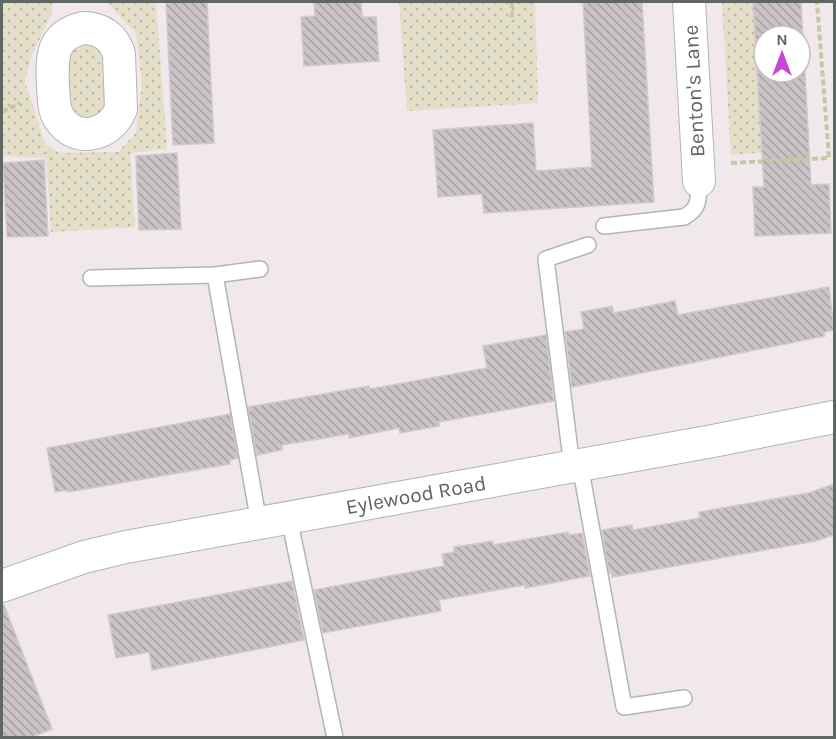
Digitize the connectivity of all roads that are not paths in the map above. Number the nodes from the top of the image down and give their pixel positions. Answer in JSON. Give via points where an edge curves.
{"nodes":[{"id":1,"x":689,"y":2,"type":"edge"},
{"id":2,"x":699,"y":173,"type":"joint"},
{"id":3,"x":604,"y":226,"type":"dead end"},
{"id":4,"x":588,"y":245,"type":"dead end"},
{"id":5,"x":260,"y":269,"type":"dead end"},
{"id":6,"x":215,"y":275,"type":"junction"},
{"id":7,"x":91,"y":278,"type":"dead end"},
{"id":8,"x":834,"y":417,"type":"edge"},
{"id":9,"x":576,"y":466,"type":"junction"},
{"id":10,"x":290,"y":518,"type":"junction"},
{"id":11,"x":259,"y":523,"type":"junction"},
{"id":12,"x":2,"y":586,"type":"edge"},
{"id":13,"x":684,"y":698,"type":"dead end"},
{"id":14,"x":335,"y":738,"type":"edge"}],
"edges":[{"from":1,"to":2,"type":"street","name":"Benton's Lane"},
{"from":2,"to":3,"type":"lane","via":[[698,201],[694,211],[684,217]]},
{"from":4,"to":9,"type":"lane","via":[[546,259]]},
{"from":5,"to":6,"type":"lane"},
{"from":6,"to":7,"type":"lane"},
{"from":6,"to":11,"type":"lane"},
{"from":8,"to":9,"type":"street","name":"Eylewood Road"},
{"from":9,"to":10,"type":"street","name":"Eylewood Road"},
{"from":9,"to":13,"type":"lane","via":[[624,707]]},
{"from":10,"to":11,"type":"street","name":"Eylewood Road"},
{"from":10,"to":14,"type":"lane"},
{"from":11,"to":12,"type":"street","name":"Eylewood Road","via":[[84,557]]}]}
